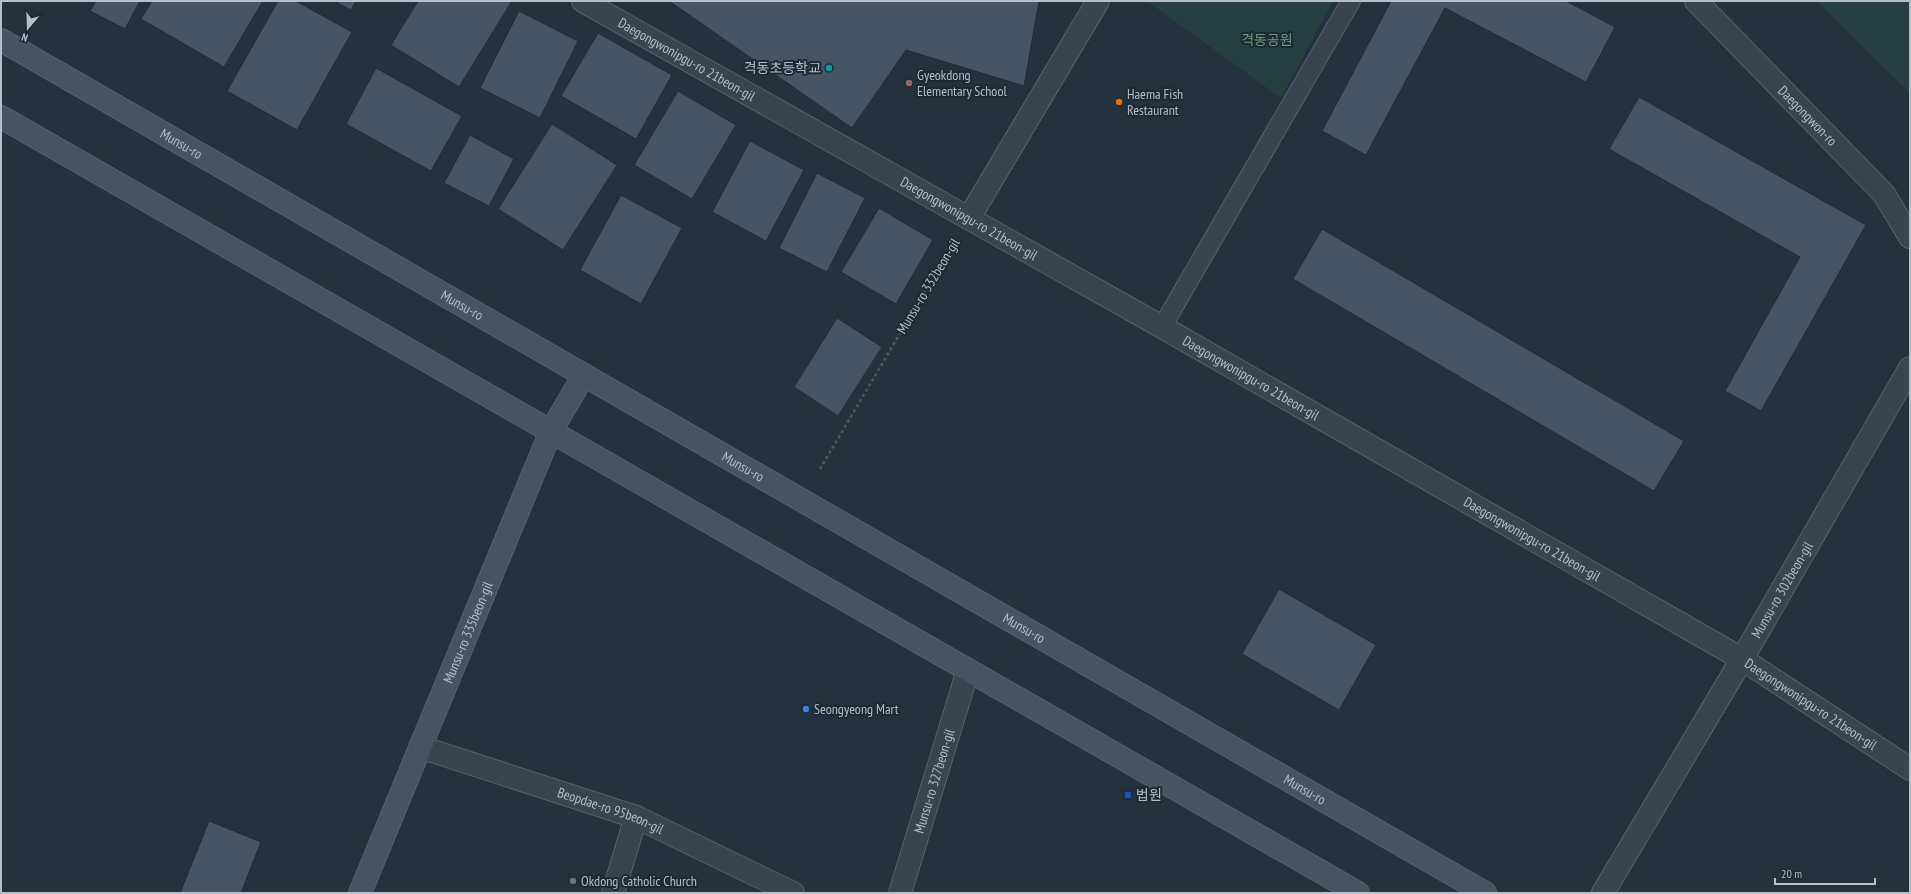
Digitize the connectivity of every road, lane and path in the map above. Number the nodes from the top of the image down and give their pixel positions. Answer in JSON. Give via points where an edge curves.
{"nodes":[{"id":1,"x":583,"y":1,"type":"edge"},
{"id":2,"x":1098,"y":1,"type":"edge"},
{"id":3,"x":1351,"y":1,"type":"edge"},
{"id":4,"x":1696,"y":1,"type":"edge"},
{"id":5,"x":1,"y":40,"type":"edge"},
{"id":6,"x":1,"y":117,"type":"edge"},
{"id":7,"x":969,"y":218,"type":"junction"},
{"id":8,"x":1910,"y":237,"type":"edge"},
{"id":9,"x":1162,"y":327,"type":"junction"},
{"id":10,"x":1910,"y":368,"type":"edge"},
{"id":11,"x":584,"y":375,"type":"junction"},
{"id":12,"x":551,"y":431,"type":"junction"},
{"id":13,"x":820,"y":469,"type":"dead end"},
{"id":14,"x":1742,"y":659,"type":"junction"},
{"id":15,"x":968,"y":670,"type":"junction"},
{"id":16,"x":420,"y":747,"type":"junction"},
{"id":17,"x":1910,"y":769,"type":"edge"},
{"id":18,"x":636,"y":816,"type":"junction"},
{"id":19,"x":360,"y":893,"type":"edge"},
{"id":20,"x":613,"y":893,"type":"edge"},
{"id":21,"x":793,"y":893,"type":"edge"},
{"id":22,"x":900,"y":893,"type":"edge"},
{"id":23,"x":1358,"y":893,"type":"edge"},
{"id":24,"x":1485,"y":893,"type":"edge"},
{"id":25,"x":1602,"y":893,"type":"edge"}],
"edges":[{"from":1,"to":7,"type":"street","name":"Daegongwonipgu-ro 21beon-gil"},
{"from":2,"to":7,"type":"street"},
{"from":3,"to":9,"type":"lane"},
{"from":4,"to":8,"type":"street","name":"Daegongwon-ro","via":[[1884,194]]},
{"from":5,"to":11,"type":"main road","name":"Munsu-ro"},
{"from":6,"to":12,"type":"main road"},
{"from":7,"to":9,"type":"street","name":"Daegongwonipgu-ro 21beon-gil"},
{"from":7,"to":13,"type":"path","name":"Munsu-ro 332beon-gil"},
{"from":9,"to":14,"type":"street","name":"Daegongwonipgu-ro 21beon-gil"},
{"from":10,"to":14,"type":"street","name":"Munsu-ro 302beon-gil"},
{"from":11,"to":12,"type":"main road","name":"Munsu-ro 335beon-gil"},
{"from":11,"to":24,"type":"main road","name":"Munsu-ro"},
{"from":12,"to":15,"type":"main road"},
{"from":12,"to":16,"type":"main road","name":"Munsu-ro 335beon-gil"},
{"from":14,"to":17,"type":"street","name":"Daegongwonipgu-ro 21beon-gil"},
{"from":14,"to":25,"type":"street","name":"Munsu-ro 302beon-gil"},
{"from":15,"to":22,"type":"street","name":"Munsu-ro 327beon-gil"},
{"from":15,"to":23,"type":"main road"},
{"from":16,"to":18,"type":"street","name":"Beopdae-ro 95beon-gil"},
{"from":16,"to":19,"type":"main road","name":"Munsu-ro 335beon-gil"},
{"from":18,"to":20,"type":"street"},
{"from":18,"to":21,"type":"street","name":"Beopdae-ro 95beon-gil"}]}
